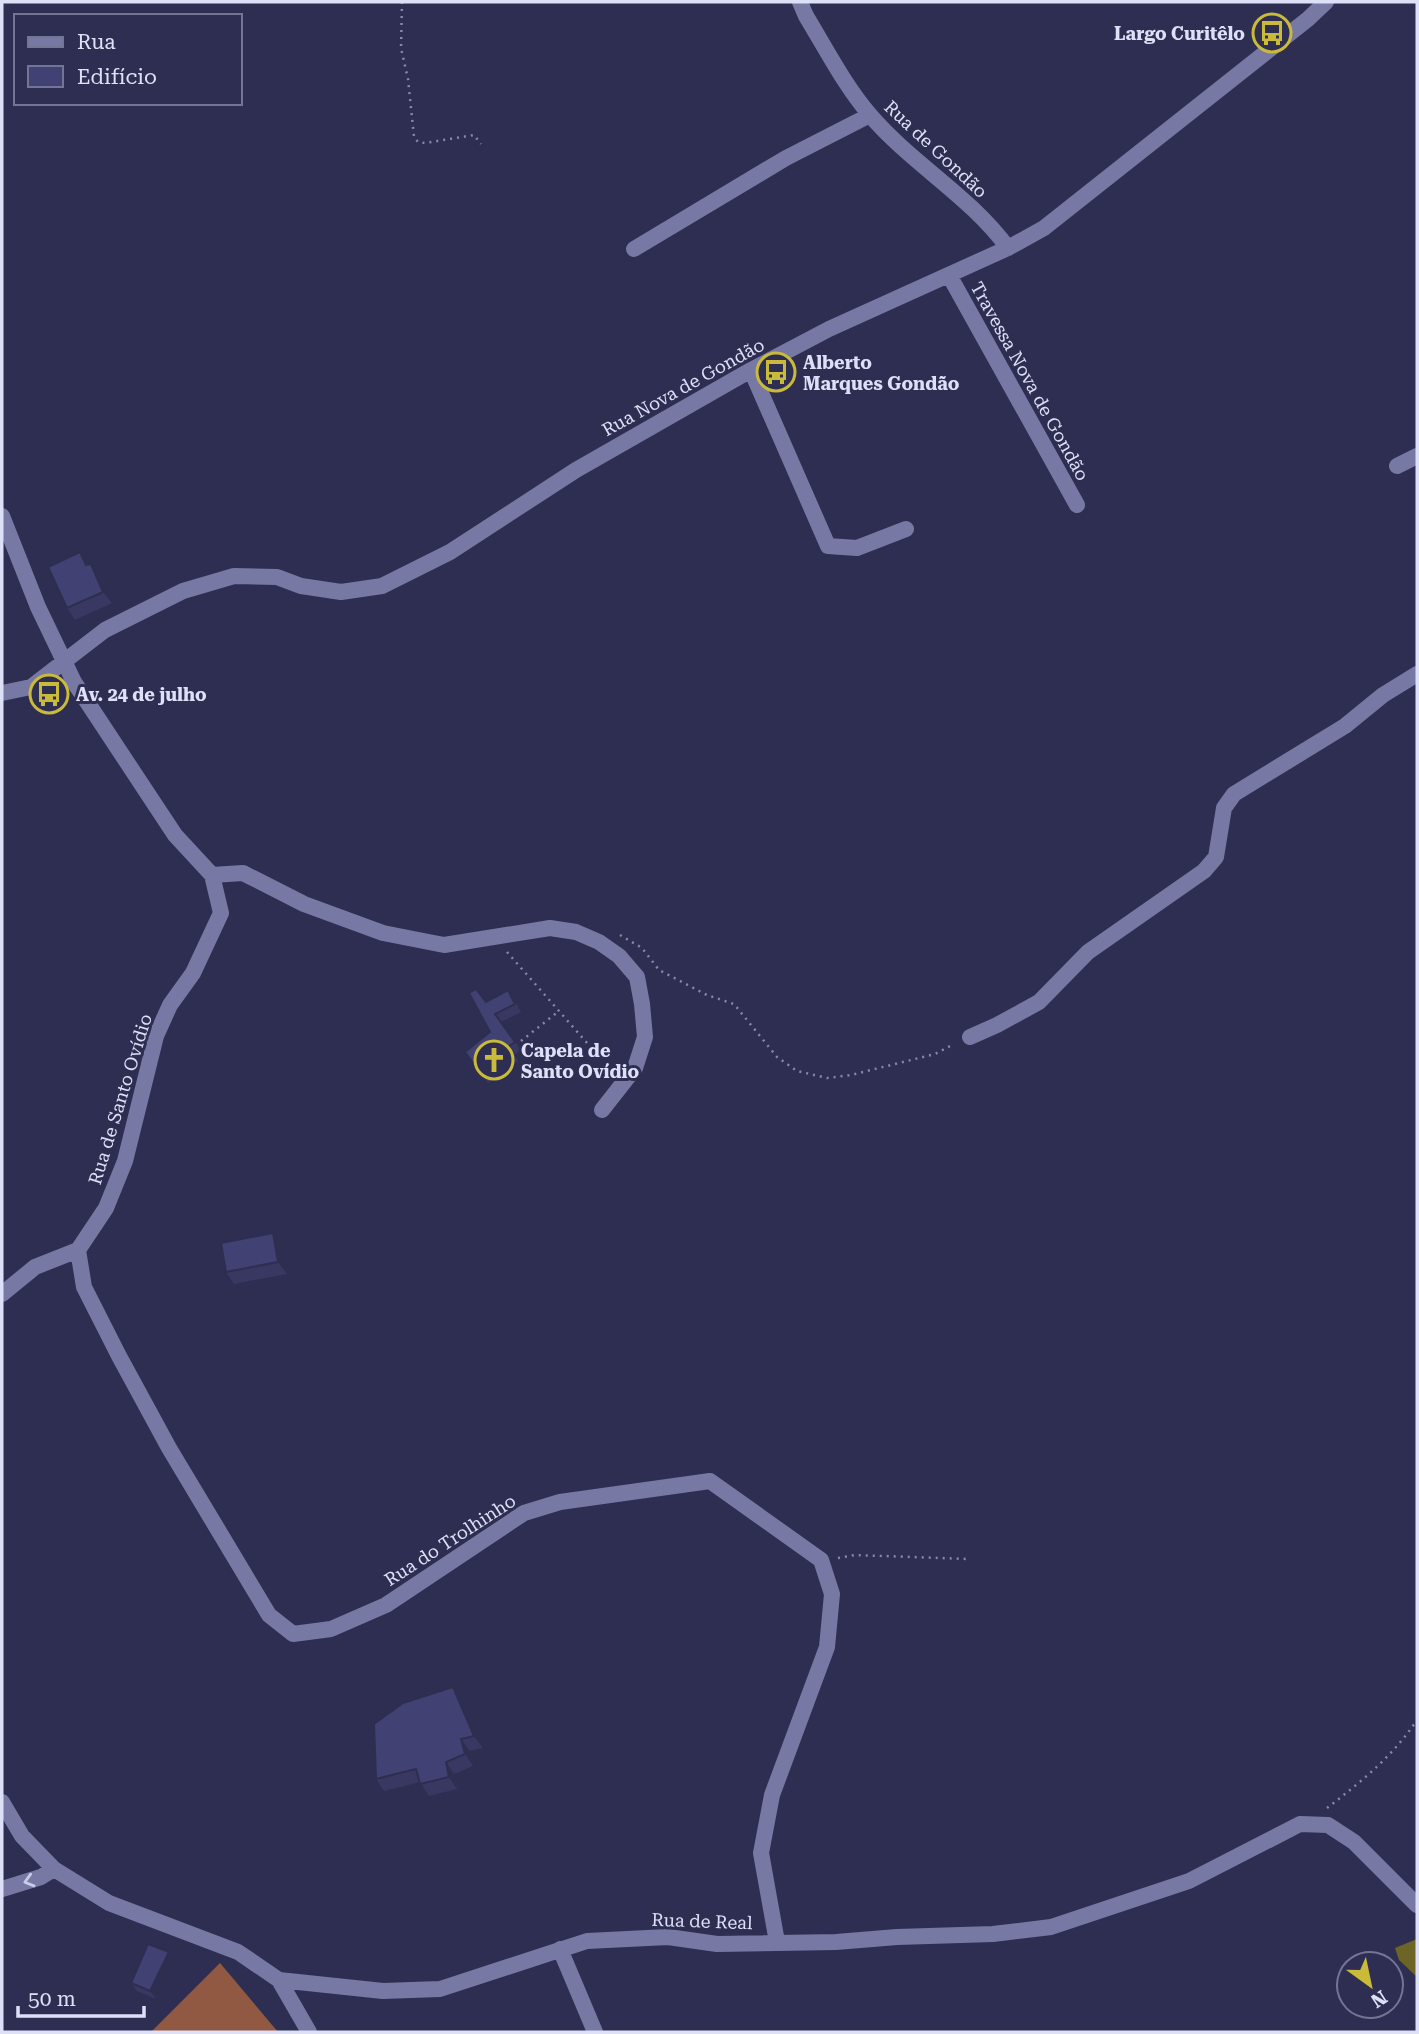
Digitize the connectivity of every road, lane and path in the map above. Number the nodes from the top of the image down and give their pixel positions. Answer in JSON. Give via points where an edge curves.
{"nodes":[{"id":1,"x":402,"y":2,"type":"edge"},
{"id":2,"x":800,"y":2,"type":"edge"},
{"id":3,"x":1321,"y":4,"type":"edge"},
{"id":4,"x":870,"y":115,"type":"junction"},
{"id":5,"x":481,"y":145,"type":"dead end"},
{"id":6,"x":1008,"y":248,"type":"junction"},
{"id":7,"x":634,"y":249,"type":"dead end"},
{"id":8,"x":949,"y":275,"type":"junction"},
{"id":9,"x":751,"y":370,"type":"junction"},
{"id":10,"x":1417,"y":456,"type":"edge"},
{"id":11,"x":1397,"y":466,"type":"dead end"},
{"id":12,"x":1077,"y":505,"type":"dead end"},
{"id":13,"x":2,"y":516,"type":"edge"},
{"id":14,"x":906,"y":529,"type":"dead end"},
{"id":15,"x":63,"y":662,"type":"junction"},
{"id":16,"x":1417,"y":674,"type":"edge"},
{"id":17,"x":2,"y":693,"type":"edge"},
{"id":18,"x":212,"y":875,"type":"junction"},
{"id":19,"x":615,"y":933,"type":"dead end"},
{"id":20,"x":493,"y":937,"type":"junction"},
{"id":21,"x":559,"y":1012,"type":"junction"},
{"id":22,"x":970,"y":1037,"type":"joint"},
{"id":23,"x":522,"y":1041,"type":"dead end"},
{"id":24,"x":588,"y":1044,"type":"dead end"},
{"id":25,"x":602,"y":1110,"type":"dead end"},
{"id":26,"x":78,"y":1250,"type":"junction"},
{"id":27,"x":2,"y":1294,"type":"edge"},
{"id":28,"x":968,"y":1559,"type":"dead end"},
{"id":29,"x":821,"y":1560,"type":"junction"},
{"id":30,"x":1417,"y":1720,"type":"edge"},
{"id":31,"x":2,"y":1802,"type":"edge"},
{"id":32,"x":1313,"y":1823,"type":"junction"},
{"id":33,"x":54,"y":1869,"type":"junction"},
{"id":34,"x":2,"y":1889,"type":"edge"},
{"id":35,"x":1417,"y":1905,"type":"edge"},
{"id":36,"x":777,"y":1942,"type":"junction"},
{"id":37,"x":560,"y":1949,"type":"junction"},
{"id":38,"x":279,"y":1980,"type":"junction"},
{"id":39,"x":309,"y":2032,"type":"edge"},
{"id":40,"x":595,"y":2032,"type":"edge"}],
"edges":[{"from":1,"to":5,"type":"path","via":[[401,48],[414,137],[425,143],[474,135]]},
{"from":2,"to":4,"type":"street","name":"Rua de Gondão"},
{"from":3,"to":6,"type":"street","name":"Rua Nova de Gondão","via":[[1054,220]]},
{"from":4,"to":6,"type":"street","name":"Rua de Gondão","via":[[958,194]]},
{"from":4,"to":7,"type":"street","via":[[786,158]]},
{"from":6,"to":8,"type":"street","name":"Rua Nova de Gondão"},
{"from":8,"to":9,"type":"street","name":"Rua Nova de Gondão"},
{"from":8,"to":12,"type":"street","name":"Travessa Nova de Gondão"},
{"from":9,"to":14,"type":"street","via":[[828,547],[857,548]]},
{"from":9,"to":15,"type":"street","name":"Rua Nova de Gondão","via":[[576,470],[450,552],[382,586],[341,592],[277,577],[234,576],[183,591],[105,630]]},
{"from":10,"to":11,"type":"street"},
{"from":13,"to":15,"type":"street","name":"Rua de Santo Ovídio"},
{"from":15,"to":17,"type":"street","name":"Rua Nova de Gondão","via":[[31,687]]},
{"from":15,"to":18,"type":"street","name":"Rua de Santo Ovídio","via":[[175,835]]},
{"from":16,"to":22,"type":"street","via":[[1345,726],[1234,794],[1224,808],[1216,857],[1204,871],[1088,951],[1040,1002]]},
{"from":18,"to":20,"type":"street","via":[[243,873],[304,904],[383,933],[444,945]]},
{"from":18,"to":26,"type":"street","name":"Rua de Santo Ovídio","via":[[221,913],[156,1036],[125,1161],[106,1208]]},
{"from":19,"to":22,"type":"path","via":[[642,948],[659,970],[733,1004],[777,1056],[797,1071],[827,1078],[851,1075],[935,1054]]},
{"from":20,"to":21,"type":"path"},
{"from":20,"to":25,"type":"street","via":[[550,928],[576,932],[619,956],[637,977],[645,1037],[635,1068]]},
{"from":21,"to":23,"type":"path"},
{"from":21,"to":24,"type":"path"},
{"from":26,"to":27,"type":"street","via":[[35,1268]]},
{"from":26,"to":29,"type":"street","name":"Rua do Trolhinho","via":[[84,1287],[169,1448],[269,1615],[293,1634],[331,1629],[386,1605],[524,1513],[560,1502],[643,1489],[710,1481]]},
{"from":28,"to":29,"type":"path","via":[[855,1555]]},
{"from":29,"to":36,"type":"street","via":[[832,1594],[827,1647],[772,1795],[761,1853]]},
{"from":30,"to":32,"type":"path","via":[[1371,1774]]},
{"from":31,"to":33,"type":"street","name":"Rua de Real","via":[[22,1836]]},
{"from":32,"to":35,"type":"street","via":[[1328,1825],[1354,1842]]},
{"from":32,"to":36,"type":"street","name":"Rua de Real","via":[[1300,1824],[1189,1881],[1051,1927],[993,1934]]},
{"from":33,"to":34,"type":"street","one_way":true},
{"from":33,"to":38,"type":"street","name":"Rua de Real","via":[[109,1903],[238,1952]]},
{"from":36,"to":37,"type":"street","name":"Rua de Real","via":[[717,1944],[668,1937],[587,1941]]},
{"from":37,"to":38,"type":"street","name":"Rua de Real","via":[[440,1989],[383,1991]]},
{"from":37,"to":40,"type":"street"},
{"from":38,"to":39,"type":"street"}]}
